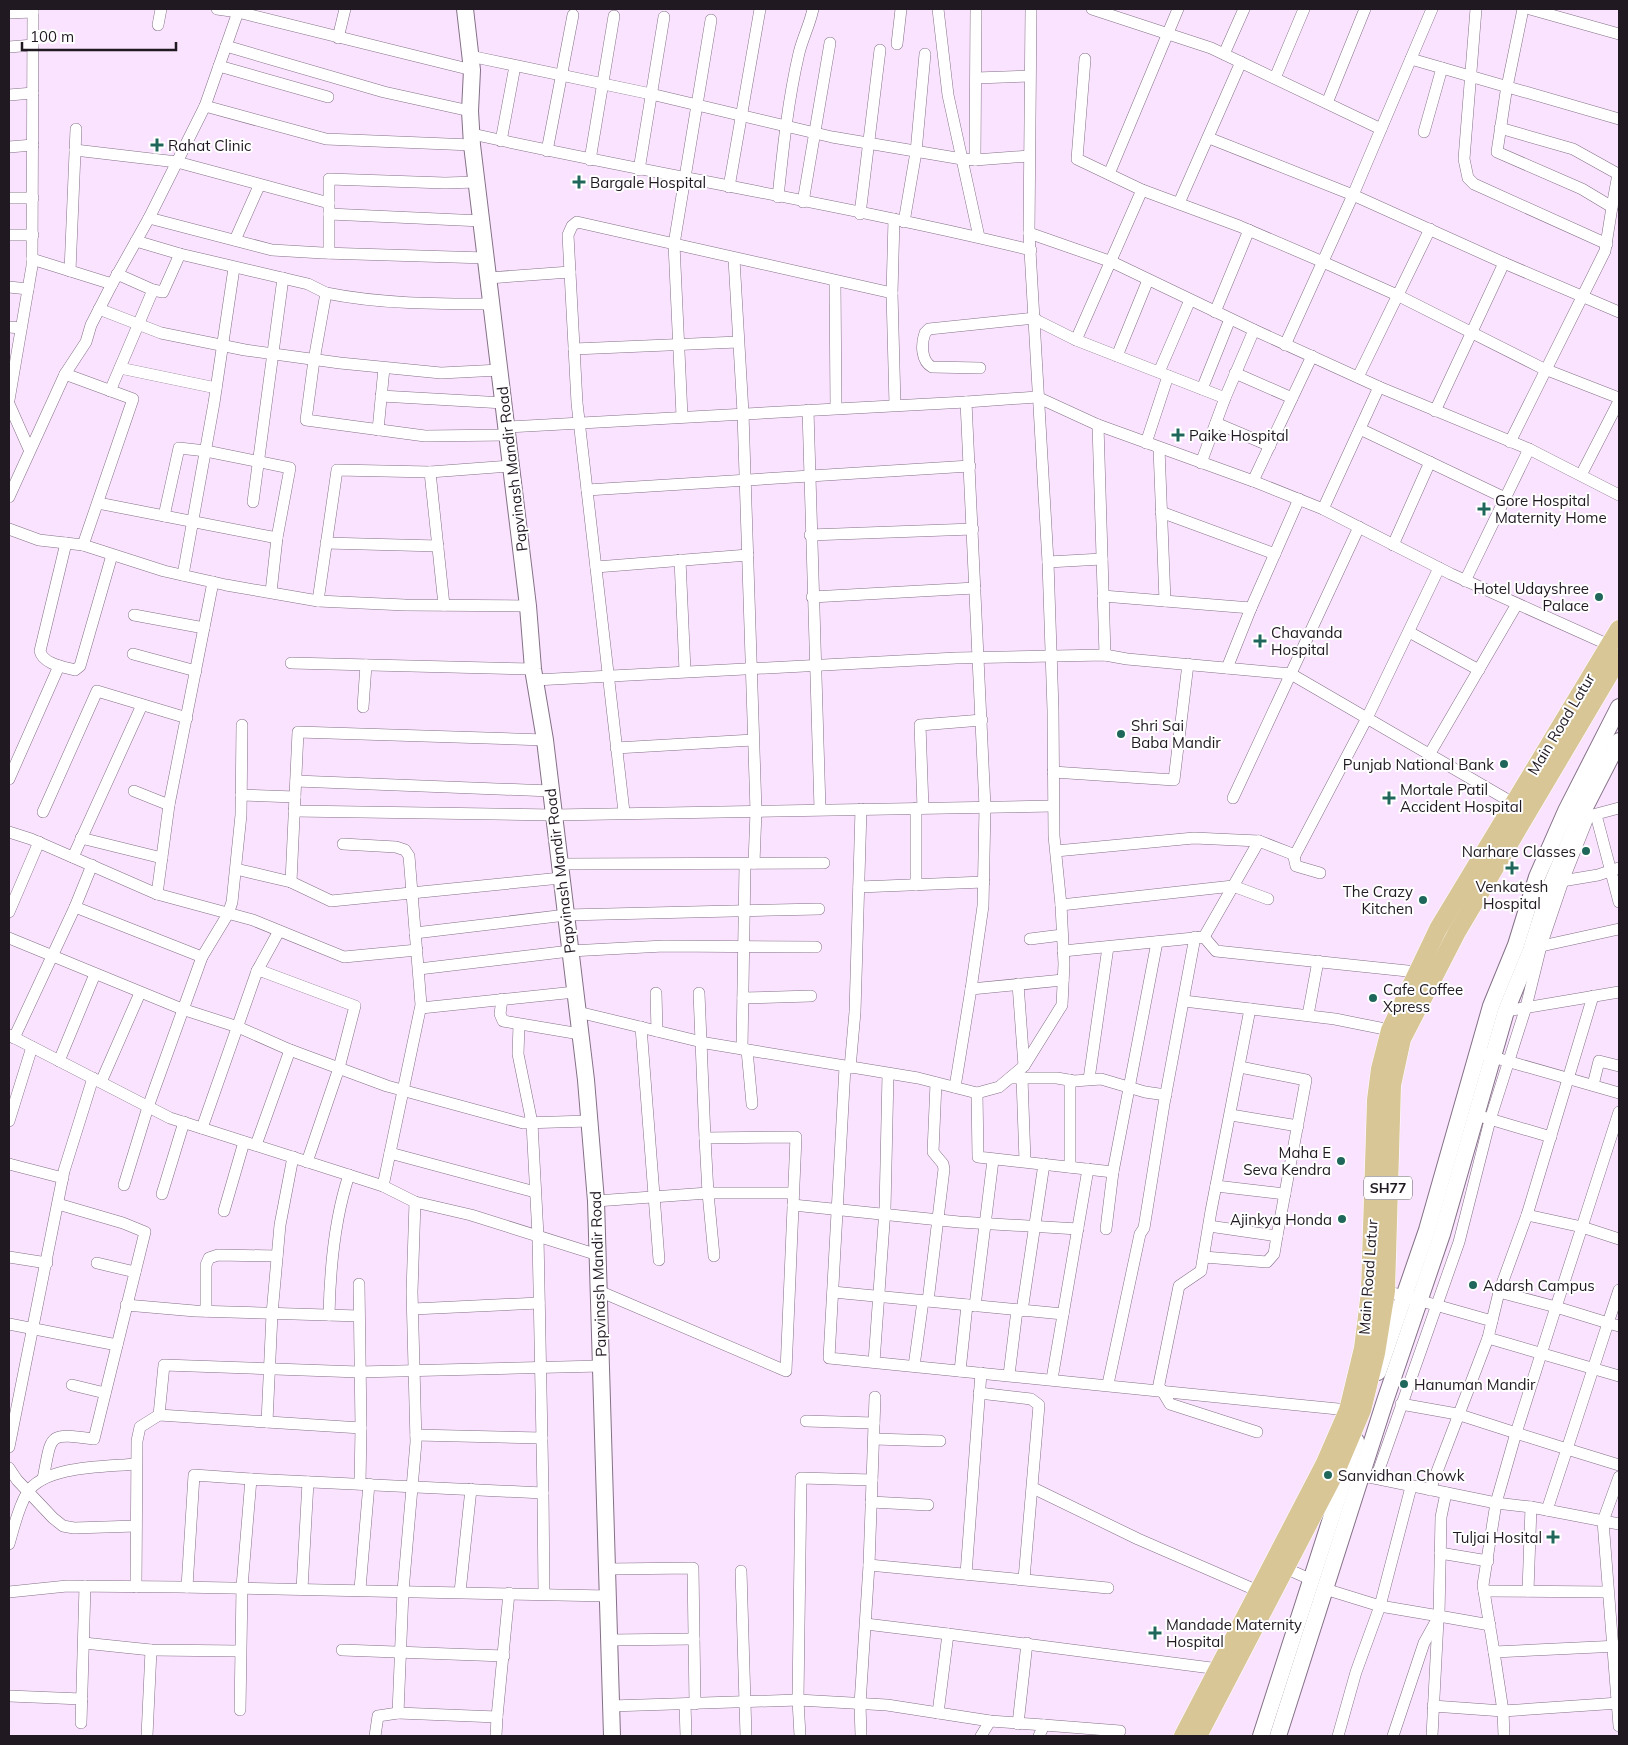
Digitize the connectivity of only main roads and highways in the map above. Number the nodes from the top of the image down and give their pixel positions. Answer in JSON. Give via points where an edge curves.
{"nodes":[{"id":1,"x":1619,"y":630,"type":"edge"},
{"id":2,"x":1614,"y":651,"type":"edge"},
{"id":3,"x":1364,"y":1411,"type":"junction"},
{"id":4,"x":1349,"y":1472,"type":"junction"},
{"id":5,"x":1183,"y":1736,"type":"edge"},
{"id":6,"x":1198,"y":1736,"type":"edge"}],
"edges":[{"from":1,"to":2,"type":"main road","name":"Main Road Latur","number":"SH77"},
{"from":2,"to":3,"type":"main road","name":"Main Road Latur","number":"SH77","via":[[1457,932],[1402,1039],[1392,1085],[1386,1291]]},
{"from":2,"to":3,"type":"main road","name":"Main Road Latur","number":"SH77","via":[[1513,803],[1438,929],[1390,1030],[1376,1100],[1370,1292],[1363,1348]]},
{"from":3,"to":4,"type":"main road","name":"Main Road Latur","number":"SH77"},
{"from":4,"to":5,"type":"main road","name":"Main Road Latur","number":"SH77","via":[[1258,1591]]},
{"from":4,"to":6,"type":"main road","name":"Main Road Latur","number":"SH77","via":[[1285,1568]]}]}
